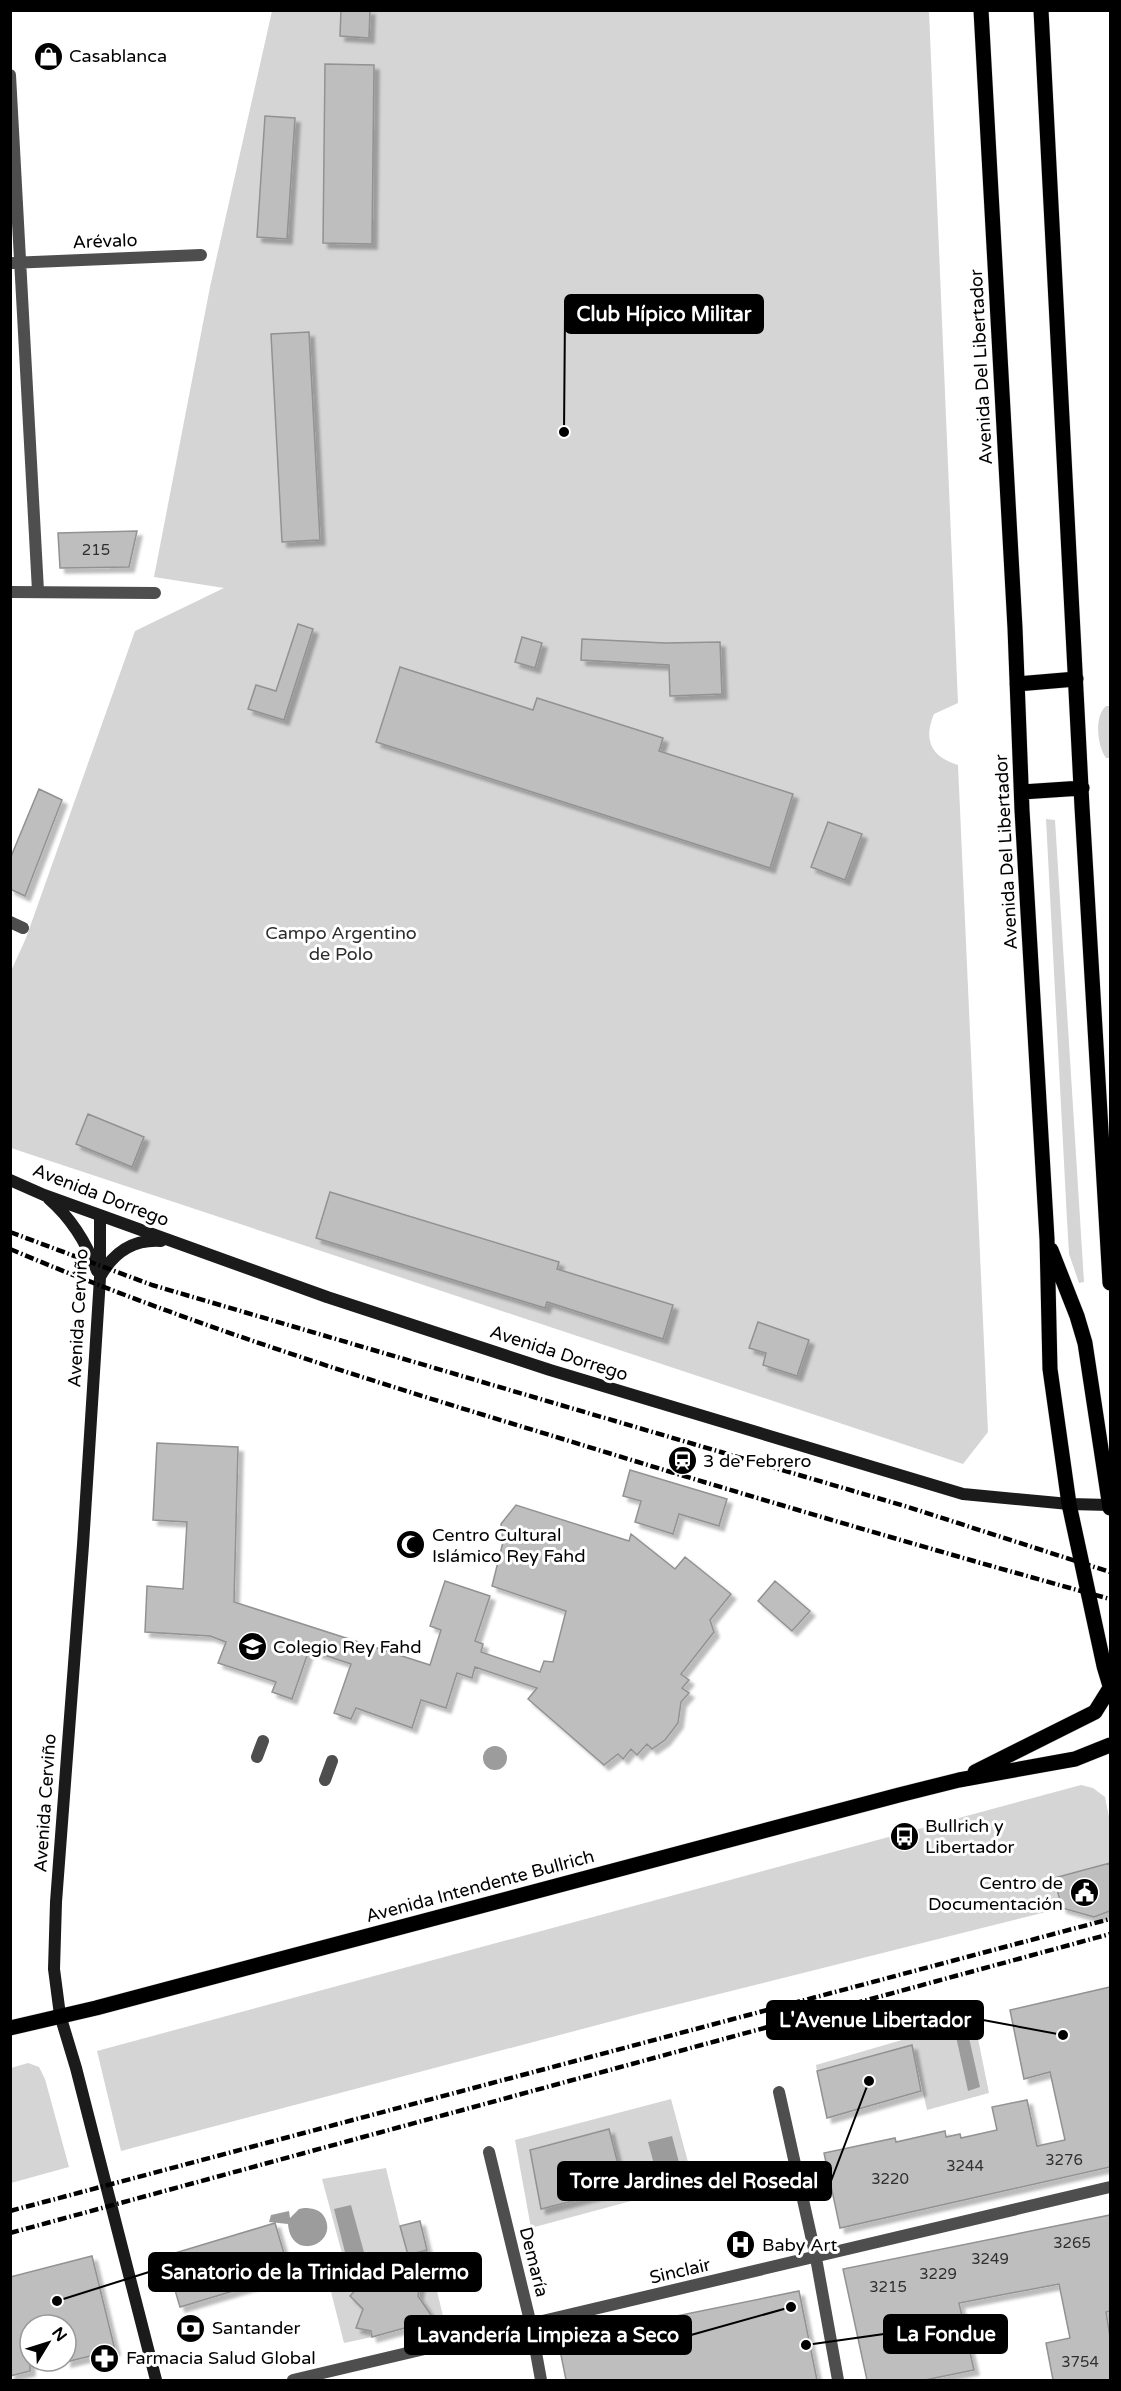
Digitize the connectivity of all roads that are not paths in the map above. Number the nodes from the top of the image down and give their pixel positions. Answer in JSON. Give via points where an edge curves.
{"nodes":[{"id":1,"x":981,"y":10,"type":"edge"},
{"id":2,"x":1041,"y":10,"type":"edge"},
{"id":3,"x":10,"y":75,"type":"edge"},
{"id":4,"x":201,"y":255,"type":"dead end"},
{"id":5,"x":15,"y":263,"type":"edge"},
{"id":6,"x":38,"y":591,"type":"junction"},
{"id":7,"x":10,"y":592,"type":"edge"},
{"id":8,"x":155,"y":593,"type":"dead end"},
{"id":9,"x":1076,"y":679,"type":"junction"},
{"id":10,"x":1017,"y":684,"type":"junction"},
{"id":11,"x":1082,"y":788,"type":"junction"},
{"id":12,"x":1022,"y":792,"type":"junction"},
{"id":13,"x":10,"y":922,"type":"edge"},
{"id":14,"x":23,"y":928,"type":"dead end"},
{"id":15,"x":10,"y":1180,"type":"edge"},
{"id":16,"x":44,"y":1195,"type":"junction"},
{"id":17,"x":100,"y":1216,"type":"junction"},
{"id":18,"x":1047,"y":1239,"type":"junction"},
{"id":19,"x":171,"y":1241,"type":"junction"},
{"id":20,"x":100,"y":1278,"type":"junction"},
{"id":21,"x":1110,"y":1283,"type":"edge"},
{"id":22,"x":1069,"y":1504,"type":"junction"},
{"id":23,"x":1110,"y":1506,"type":"edge"},
{"id":24,"x":1110,"y":1687,"type":"edge"},
{"id":25,"x":263,"y":1741,"type":"dead end"},
{"id":26,"x":1110,"y":1745,"type":"edge"},
{"id":27,"x":257,"y":1757,"type":"dead end"},
{"id":28,"x":332,"y":1761,"type":"dead end"},
{"id":29,"x":325,"y":1780,"type":"dead end"},
{"id":30,"x":958,"y":1780,"type":"junction"},
{"id":31,"x":60,"y":2015,"type":"junction"},
{"id":32,"x":10,"y":2028,"type":"edge"},
{"id":33,"x":779,"y":2092,"type":"dead end"},
{"id":34,"x":489,"y":2152,"type":"dead end"},
{"id":35,"x":1110,"y":2187,"type":"edge"},
{"id":36,"x":816,"y":2258,"type":"junction"},
{"id":37,"x":531,"y":2325,"type":"junction"},
{"id":38,"x":156,"y":2380,"type":"edge"},
{"id":39,"x":293,"y":2380,"type":"edge"},
{"id":40,"x":541,"y":2380,"type":"edge"},
{"id":41,"x":838,"y":2380,"type":"edge"}],
"edges":[{"from":1,"to":10,"type":"main road","name":"Avenida Del Libertador"},
{"from":2,"to":9,"type":"main road"},
{"from":3,"to":5,"type":"street"},
{"from":4,"to":5,"type":"street","name":"Arévalo"},
{"from":5,"to":6,"type":"street"},
{"from":6,"to":7,"type":"street"},
{"from":6,"to":8,"type":"street"},
{"from":9,"to":10,"type":"main road"},
{"from":9,"to":11,"type":"main road"},
{"from":10,"to":12,"type":"main road","name":"Avenida Del Libertador"},
{"from":11,"to":12,"type":"main road"},
{"from":11,"to":21,"type":"main road"},
{"from":12,"to":18,"type":"main road","name":"Avenida Del Libertador"},
{"from":13,"to":14,"type":"street"},
{"from":15,"to":16,"type":"main road","name":"Avenida Dorrego"},
{"from":16,"to":17,"type":"main road","name":"Avenida Dorrego"},
{"from":16,"to":20,"type":"main road","via":[[81,1237]]},
{"from":17,"to":19,"type":"main road","name":"Avenida Dorrego"},
{"from":17,"to":20,"type":"main road","name":"Avenida Cerviño"},
{"from":18,"to":22,"type":"main road","name":"Avenida Del Libertador","via":[[1050,1369]]},
{"from":18,"to":23,"type":"main road","via":[[1085,1343]]},
{"from":19,"to":20,"type":"main road","via":[[150,1240],[131,1245],[112,1259]]},
{"from":19,"to":22,"type":"main road","name":"Avenida Dorrego","via":[[550,1370],[963,1494]]},
{"from":20,"to":31,"type":"main road","name":"Avenida Cerviño","via":[[56,1902],[54,1969]]},
{"from":22,"to":23,"type":"main road","name":"Avenida Dorrego"},
{"from":22,"to":24,"type":"main road","name":"Avenida Del Libertador"},
{"from":24,"to":30,"type":"main road","name":"Avenida Intendente Bullrich","via":[[1095,1712]]},
{"from":25,"to":27,"type":"street"},
{"from":26,"to":30,"type":"main road","name":"Avenida Intendente Bullrich","via":[[1075,1759]]},
{"from":28,"to":29,"type":"street"},
{"from":30,"to":31,"type":"main road","name":"Avenida Intendente Bullrich"},
{"from":31,"to":32,"type":"main road","name":"Avenida Intendente Bullrich"},
{"from":31,"to":38,"type":"main road","name":"Avenida Cerviño"},
{"from":33,"to":36,"type":"street"},
{"from":34,"to":37,"type":"street","name":"Demaría"},
{"from":35,"to":36,"type":"street","name":"Sinclair"},
{"from":36,"to":37,"type":"street","name":"Sinclair"},
{"from":36,"to":41,"type":"street"},
{"from":37,"to":39,"type":"street","name":"Sinclair"},
{"from":37,"to":40,"type":"street","name":"Demaría"}]}
